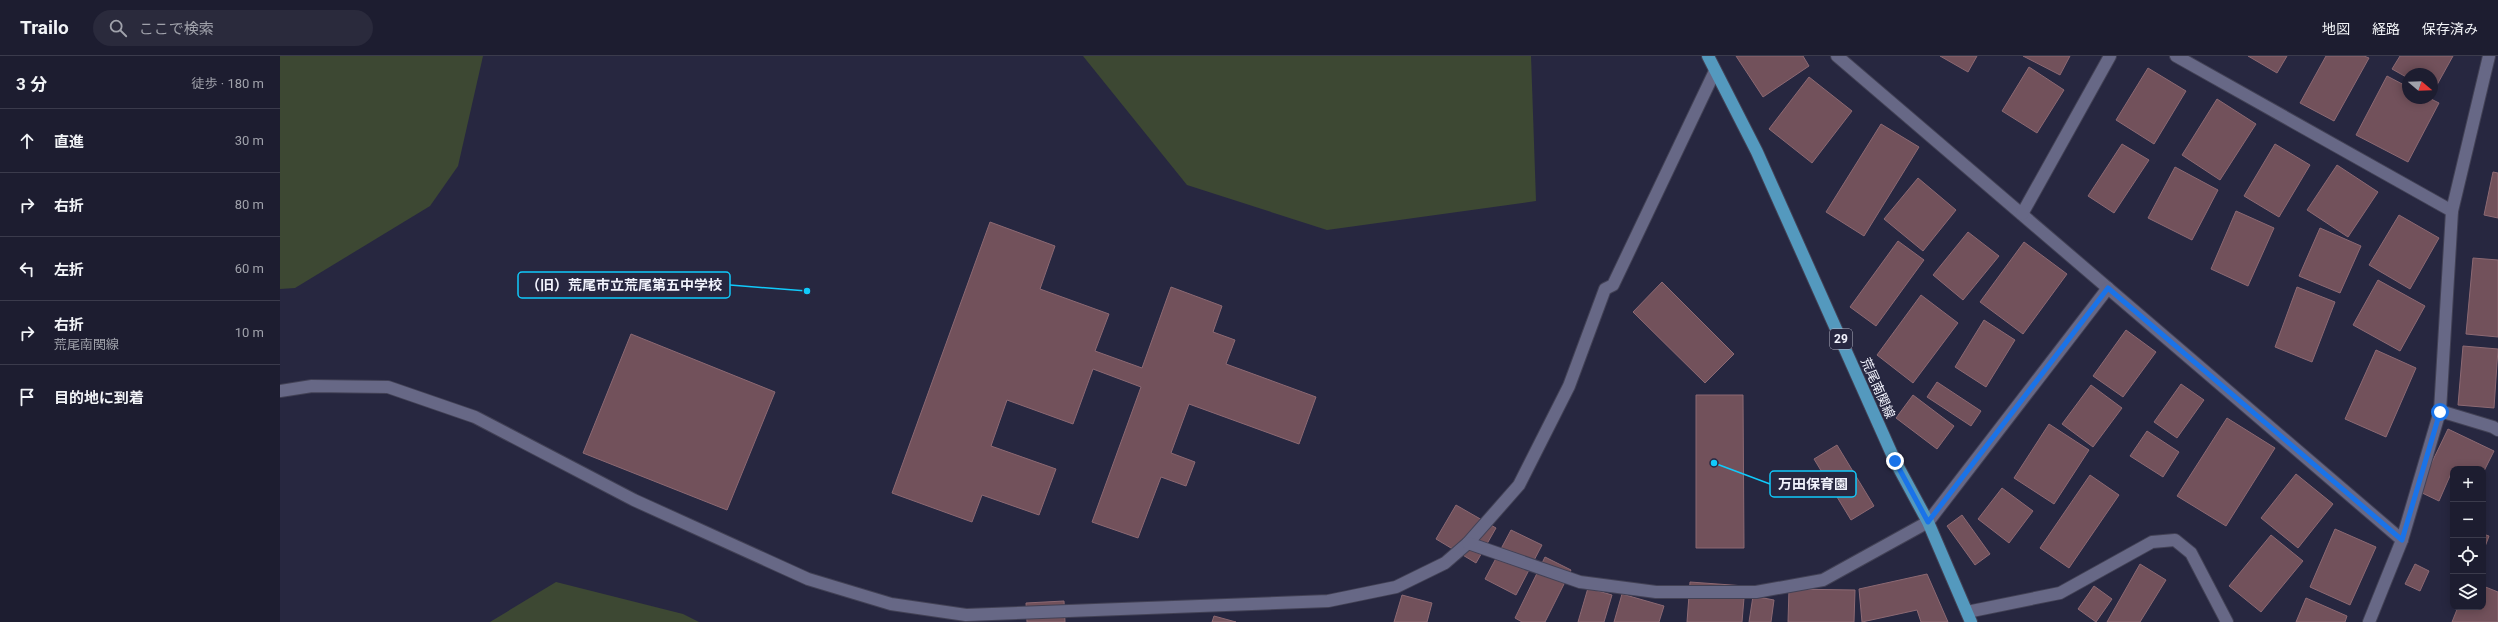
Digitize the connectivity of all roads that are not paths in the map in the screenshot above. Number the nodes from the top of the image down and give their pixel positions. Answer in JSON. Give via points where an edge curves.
{"nodes":[{"id":1,"x":1708,"y":56,"type":"edge"},
{"id":2,"x":1837,"y":56,"type":"edge"},
{"id":3,"x":2110,"y":56,"type":"edge"},
{"id":4,"x":2176,"y":56,"type":"edge"},
{"id":5,"x":2488,"y":56,"type":"edge"},
{"id":6,"x":1714,"y":73,"type":"junction"},
{"id":7,"x":2452,"y":211,"type":"junction"},
{"id":8,"x":2022,"y":214,"type":"junction"},
{"id":9,"x":2108,"y":288,"type":"junction"},
{"id":10,"x":280,"y":391,"type":"edge"},
{"id":11,"x":2440,"y":412,"type":"junction"},
{"id":12,"x":2498,"y":430,"type":"edge"},
{"id":13,"x":1928,"y":522,"type":"junction"},
{"id":14,"x":2402,"y":540,"type":"junction"},
{"id":15,"x":1468,"y":543,"type":"junction"},
{"id":16,"x":1969,"y":617,"type":"edge"},
{"id":17,"x":2227,"y":622,"type":"edge"},
{"id":18,"x":2369,"y":622,"type":"edge"}],
"edges":[{"from":1,"to":6,"type":"main road","name":"荒尾南関線","number":"29"},
{"from":2,"to":8,"type":"street"},
{"from":3,"to":8,"type":"street"},
{"from":4,"to":7,"type":"street"},
{"from":5,"to":7,"type":"street"},
{"from":6,"to":13,"type":"main road","name":"荒尾南関線","number":"29","via":[[1757,152],[1895,461]]},
{"from":6,"to":15,"type":"street","via":[[1613,285],[1606,289],[1569,386],[1519,485]]},
{"from":7,"to":11,"type":"street"},
{"from":8,"to":9,"type":"street"},
{"from":9,"to":13,"type":"street"},
{"from":9,"to":14,"type":"street"},
{"from":10,"to":15,"type":"street","via":[[312,386],[388,388],[474,417],[634,500],[808,579],[891,604],[966,615],[1328,602],[1396,587],[1445,563]]},
{"from":11,"to":12,"type":"street"},
{"from":11,"to":14,"type":"street"},
{"from":13,"to":15,"type":"street","via":[[1823,580],[1756,592],[1656,592],[1580,582]]},
{"from":13,"to":16,"type":"main road","name":"荒尾南関線","number":"29"},
{"from":14,"to":18,"type":"street"},
{"from":16,"to":17,"type":"street","via":[[2060,593],[2152,542],[2175,540],[2191,553]]}]}
